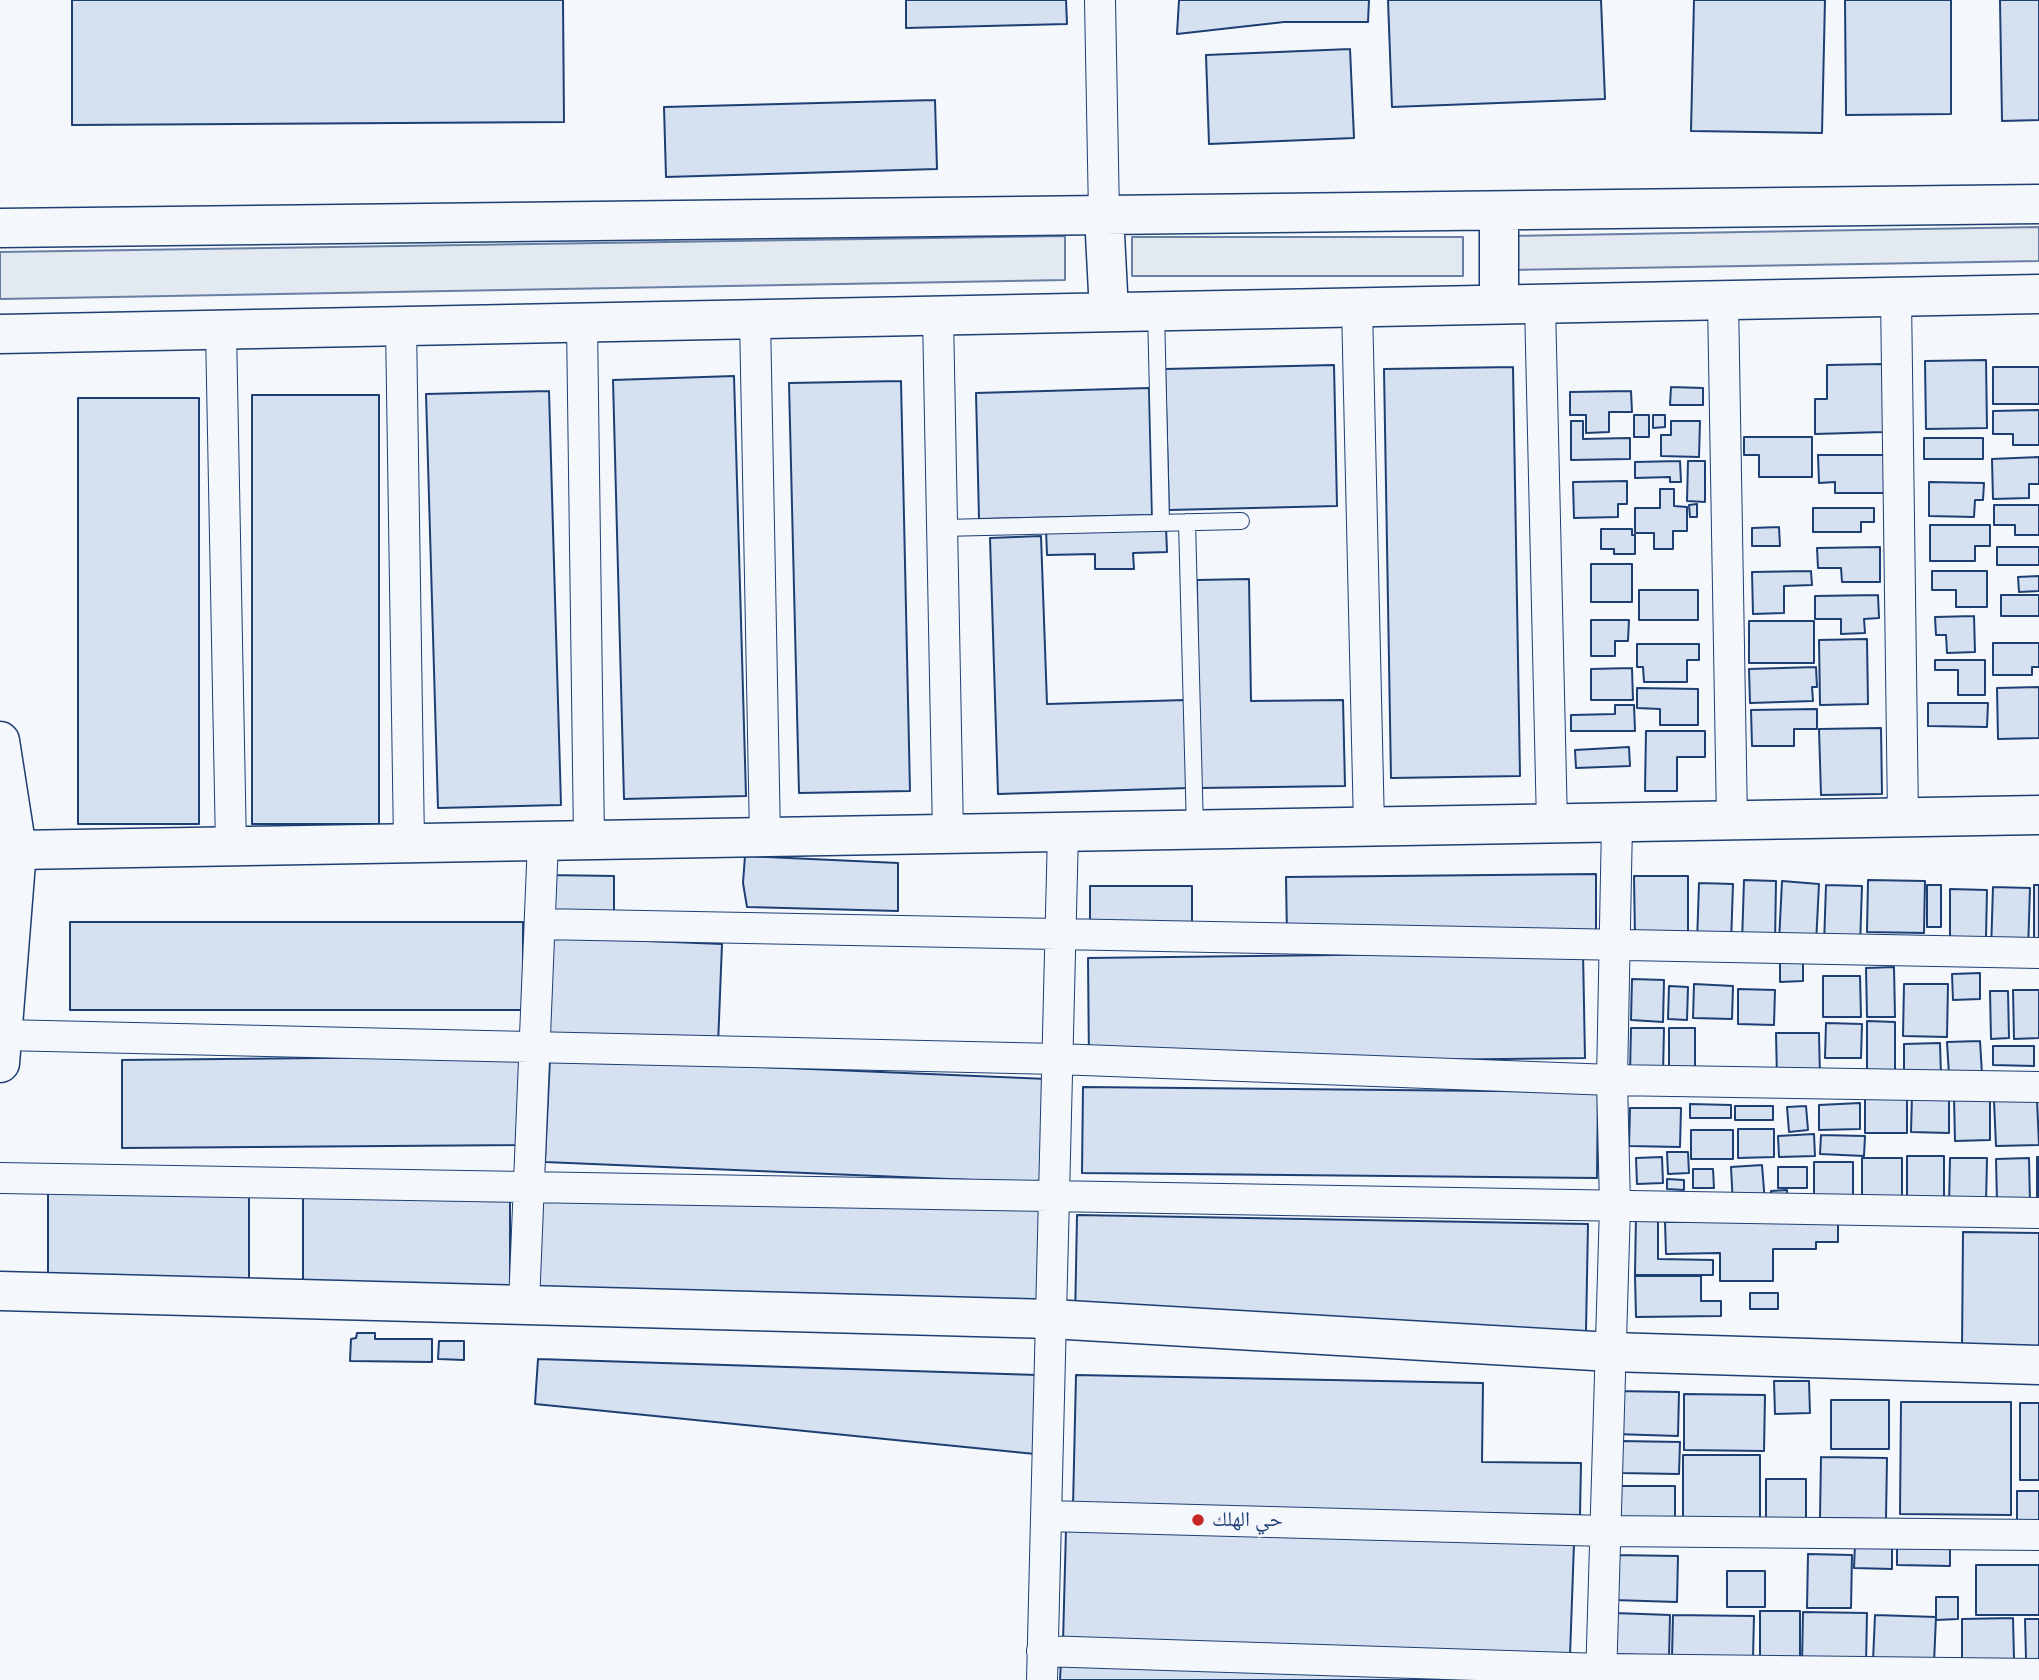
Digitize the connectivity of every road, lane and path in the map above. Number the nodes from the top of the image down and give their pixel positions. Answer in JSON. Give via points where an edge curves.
{"nodes":[{"id":1,"x":1100,"y":0,"type":"edge"},
{"id":2,"x":2039,"y":204,"type":"edge"},
{"id":3,"x":1499,"y":211,"type":"junction"},
{"id":4,"x":1104,"y":215,"type":"junction"},
{"id":5,"x":0,"y":228,"type":"edge"},
{"id":6,"x":2039,"y":294,"type":"edge"},
{"id":7,"x":1896,"y":297,"type":"junction"},
{"id":8,"x":1723,"y":300,"type":"junction"},
{"id":9,"x":1499,"y":304,"type":"junction"},
{"id":10,"x":1540,"y":304,"type":"junction"},
{"id":11,"x":1357,"y":307,"type":"junction"},
{"id":12,"x":1156,"y":311,"type":"junction"},
{"id":13,"x":1109,"y":312,"type":"junction"},
{"id":14,"x":938,"y":316,"type":"junction"},
{"id":15,"x":755,"y":319,"type":"junction"},
{"id":16,"x":582,"y":323,"type":"junction"},
{"id":17,"x":401,"y":326,"type":"junction"},
{"id":18,"x":221,"y":330,"type":"junction"},
{"id":19,"x":0,"y":334,"type":"edge"},
{"id":20,"x":1241,"y":521,"type":"dead end"},
{"id":21,"x":1187,"y":522,"type":"junction"},
{"id":22,"x":1161,"y":523,"type":"junction"},
{"id":23,"x":942,"y":528,"type":"junction"},
{"id":24,"x":0,"y":741,"type":"edge"},
{"id":25,"x":2039,"y":815,"type":"edge"},
{"id":26,"x":1903,"y":817,"type":"junction"},
{"id":27,"x":1732,"y":821,"type":"junction"},
{"id":28,"x":1617,"y":823,"type":"junction"},
{"id":29,"x":1552,"y":824,"type":"junction"},
{"id":30,"x":1369,"y":827,"type":"junction"},
{"id":31,"x":1195,"y":830,"type":"junction"},
{"id":32,"x":1063,"y":832,"type":"junction"},
{"id":33,"x":948,"y":834,"type":"junction"},
{"id":34,"x":765,"y":837,"type":"junction"},
{"id":35,"x":543,"y":841,"type":"junction"},
{"id":36,"x":589,"y":841,"type":"junction"},
{"id":37,"x":409,"y":843,"type":"junction"},
{"id":38,"x":230,"y":847,"type":"junction"},
{"id":39,"x":17,"y":850,"type":"junction"},
{"id":40,"x":540,"y":924,"type":"junction"},
{"id":41,"x":1060,"y":935,"type":"junction"},
{"id":42,"x":1614,"y":945,"type":"junction"},
{"id":43,"x":2039,"y":953,"type":"edge"},
{"id":44,"x":535,"y":1048,"type":"junction"},
{"id":45,"x":1,"y":1049,"type":"edge"},
{"id":46,"x":1057,"y":1059,"type":"junction"},
{"id":47,"x":1612,"y":1080,"type":"junction"},
{"id":48,"x":2039,"y":1087,"type":"edge"},
{"id":49,"x":0,"y":1178,"type":"edge"},
{"id":50,"x":529,"y":1187,"type":"junction"},
{"id":51,"x":1054,"y":1195,"type":"junction"},
{"id":52,"x":1615,"y":1206,"type":"junction"},
{"id":53,"x":2039,"y":1213,"type":"edge"},
{"id":54,"x":0,"y":1291,"type":"edge"},
{"id":55,"x":524,"y":1304,"type":"junction"},
{"id":56,"x":1051,"y":1319,"type":"junction"},
{"id":57,"x":1611,"y":1352,"type":"junction"},
{"id":58,"x":2039,"y":1365,"type":"edge"},
{"id":59,"x":1046,"y":1516,"type":"junction"},
{"id":60,"x":1605,"y":1531,"type":"junction"},
{"id":61,"x":2039,"y":1535,"type":"edge"},
{"id":62,"x":1042,"y":1666,"type":"edge"},
{"id":63,"x":2039,"y":1674,"type":"edge"},
{"id":64,"x":1601,"y":1675,"type":"edge"}],
"edges":[{"from":1,"to":4,"type":"street"},
{"from":2,"to":3,"type":"street"},
{"from":3,"to":4,"type":"street"},
{"from":3,"to":9,"type":"street"},
{"from":4,"to":5,"type":"street"},
{"from":4,"to":13,"type":"street"},
{"from":6,"to":7,"type":"street"},
{"from":7,"to":8,"type":"street"},
{"from":7,"to":26,"type":"street"},
{"from":8,"to":10,"type":"street"},
{"from":8,"to":27,"type":"street"},
{"from":9,"to":10,"type":"street"},
{"from":9,"to":11,"type":"street"},
{"from":10,"to":29,"type":"street"},
{"from":11,"to":12,"type":"street"},
{"from":11,"to":30,"type":"street"},
{"from":12,"to":13,"type":"street"},
{"from":12,"to":22,"type":"lane"},
{"from":13,"to":14,"type":"street"},
{"from":14,"to":15,"type":"street"},
{"from":14,"to":23,"type":"street"},
{"from":15,"to":16,"type":"street"},
{"from":15,"to":34,"type":"street"},
{"from":16,"to":17,"type":"street"},
{"from":16,"to":36,"type":"street"},
{"from":17,"to":18,"type":"street"},
{"from":17,"to":37,"type":"street"},
{"from":18,"to":19,"type":"street"},
{"from":18,"to":38,"type":"street"},
{"from":20,"to":21,"type":"lane"},
{"from":21,"to":22,"type":"lane"},
{"from":21,"to":31,"type":"lane"},
{"from":22,"to":23,"type":"lane"},
{"from":23,"to":33,"type":"street"},
{"from":24,"to":39,"type":"street"},
{"from":25,"to":26,"type":"street"},
{"from":26,"to":27,"type":"street"},
{"from":27,"to":28,"type":"street"},
{"from":28,"to":29,"type":"street"},
{"from":28,"to":42,"type":"street"},
{"from":29,"to":30,"type":"street"},
{"from":30,"to":31,"type":"street"},
{"from":31,"to":32,"type":"street"},
{"from":32,"to":33,"type":"street"},
{"from":32,"to":41,"type":"street"},
{"from":33,"to":34,"type":"street"},
{"from":34,"to":36,"type":"street"},
{"from":35,"to":36,"type":"street"},
{"from":35,"to":37,"type":"street"},
{"from":35,"to":40,"type":"street"},
{"from":37,"to":38,"type":"street"},
{"from":38,"to":39,"type":"street"},
{"from":39,"to":45,"type":"street"},
{"from":40,"to":41,"type":"street"},
{"from":40,"to":44,"type":"street"},
{"from":41,"to":42,"type":"street"},
{"from":41,"to":46,"type":"street"},
{"from":42,"to":43,"type":"street"},
{"from":42,"to":47,"type":"street"},
{"from":44,"to":45,"type":"street"},
{"from":44,"to":46,"type":"street"},
{"from":44,"to":50,"type":"street"},
{"from":46,"to":47,"type":"street"},
{"from":46,"to":51,"type":"street"},
{"from":47,"to":48,"type":"street"},
{"from":47,"to":52,"type":"street"},
{"from":49,"to":50,"type":"street"},
{"from":50,"to":51,"type":"street"},
{"from":50,"to":55,"type":"street"},
{"from":51,"to":52,"type":"street"},
{"from":51,"to":56,"type":"street"},
{"from":52,"to":53,"type":"street"},
{"from":52,"to":57,"type":"street"},
{"from":54,"to":55,"type":"street"},
{"from":55,"to":56,"type":"street"},
{"from":56,"to":57,"type":"street"},
{"from":56,"to":59,"type":"street"},
{"from":57,"to":58,"type":"street"},
{"from":57,"to":60,"type":"street"},
{"from":59,"to":60,"type":"street"},
{"from":59,"to":62,"type":"street"},
{"from":60,"to":61,"type":"street"},
{"from":60,"to":64,"type":"street"},
{"from":62,"to":64,"type":"street"},
{"from":63,"to":64,"type":"street"}]}
